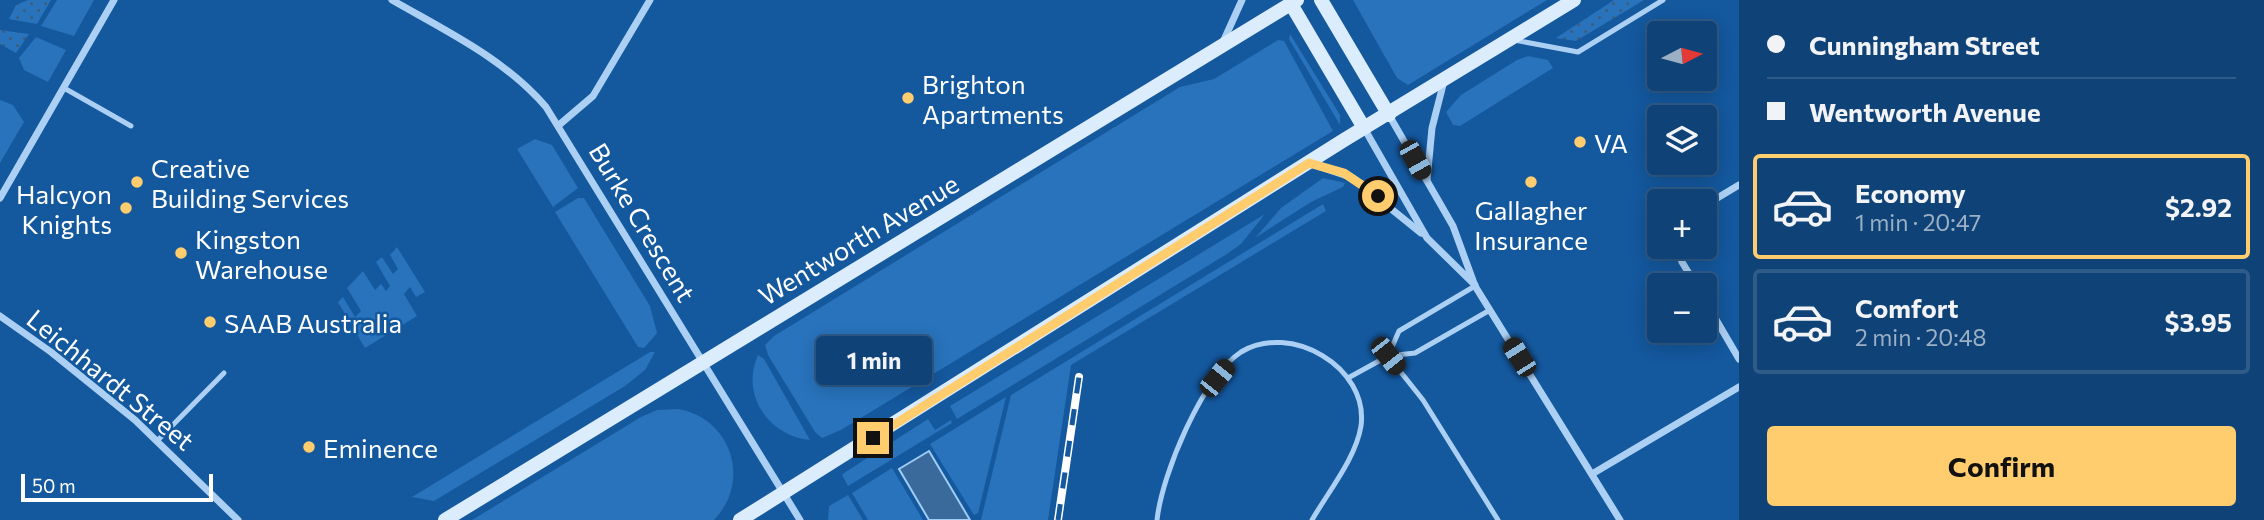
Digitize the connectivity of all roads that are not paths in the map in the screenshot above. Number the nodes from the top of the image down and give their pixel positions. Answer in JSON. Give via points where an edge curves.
{"nodes":[{"id":1,"x":114,"y":0,"type":"edge"},
{"id":2,"x":392,"y":0,"type":"edge"},
{"id":3,"x":650,"y":0,"type":"edge"},
{"id":4,"x":1242,"y":0,"type":"edge"},
{"id":5,"x":1321,"y":0,"type":"edge"},
{"id":6,"x":1574,"y":0,"type":"edge"},
{"id":7,"x":1663,"y":0,"type":"edge"},
{"id":8,"x":1292,"y":1,"type":"edge"},
{"id":9,"x":1511,"y":39,"type":"junction"},
{"id":10,"x":1221,"y":46,"type":"junction"},
{"id":11,"x":1444,"y":81,"type":"junction"},
{"id":12,"x":64,"y":88,"type":"junction"},
{"id":13,"x":1389,"y":115,"type":"junction"},
{"id":14,"x":559,"y":125,"type":"junction"},
{"id":15,"x":131,"y":126,"type":"dead end"},
{"id":16,"x":1364,"y":128,"type":"junction"},
{"id":17,"x":1309,"y":163,"type":"junction"},
{"id":18,"x":1427,"y":181,"type":"junction"},
{"id":19,"x":1739,"y":185,"type":"edge"},
{"id":20,"x":0,"y":198,"type":"edge"},
{"id":21,"x":1717,"y":198,"type":"edge"},
{"id":22,"x":1427,"y":238,"type":"junction"},
{"id":23,"x":1475,"y":286,"type":"junction"},
{"id":24,"x":1490,"y":310,"type":"junction"},
{"id":25,"x":0,"y":316,"type":"edge"},
{"id":26,"x":1717,"y":321,"type":"edge"},
{"id":27,"x":1388,"y":356,"type":"junction"},
{"id":28,"x":1739,"y":359,"type":"edge"},
{"id":29,"x":704,"y":362,"type":"junction"},
{"id":30,"x":224,"y":373,"type":"dead end"},
{"id":31,"x":1348,"y":378,"type":"junction"},
{"id":32,"x":1739,"y":387,"type":"edge"},
{"id":33,"x":158,"y":440,"type":"junction"},
{"id":34,"x":1592,"y":474,"type":"junction"},
{"id":35,"x":783,"y":494,"type":"junction"},
{"id":36,"x":223,"y":506,"type":"junction"},
{"id":37,"x":230,"y":520,"type":"edge"},
{"id":38,"x":238,"y":520,"type":"edge"},
{"id":39,"x":445,"y":520,"type":"edge"},
{"id":40,"x":740,"y":520,"type":"edge"},
{"id":41,"x":800,"y":520,"type":"edge"},
{"id":42,"x":1157,"y":520,"type":"edge"},
{"id":43,"x":1312,"y":520,"type":"edge"},
{"id":44,"x":1498,"y":520,"type":"edge"},
{"id":45,"x":1620,"y":520,"type":"edge"}],
"edges":[{"from":1,"to":12,"type":"street"},
{"from":2,"to":14,"type":"street","name":"Burke Crescent","via":[[504,68],[531,90]]},
{"from":3,"to":14,"type":"street","via":[[593,96]]},
{"from":4,"to":10,"type":"street"},
{"from":5,"to":13,"type":"main road"},
{"from":6,"to":9,"type":"main road"},
{"from":7,"to":9,"type":"lane","via":[[1578,52]]},
{"from":8,"to":10,"type":"main road","name":"Wentworth Avenue"},
{"from":8,"to":16,"type":"main road"},
{"from":9,"to":11,"type":"main road"},
{"from":10,"to":29,"type":"main road","name":"Wentworth Avenue"},
{"from":11,"to":13,"type":"main road"},
{"from":11,"to":18,"type":"street","via":[[1432,128]]},
{"from":12,"to":15,"type":"lane"},
{"from":12,"to":20,"type":"street"},
{"from":13,"to":16,"type":"main road"},
{"from":13,"to":18,"type":"street"},
{"from":14,"to":29,"type":"street","name":"Burke Crescent"},
{"from":16,"to":17,"type":"main road"},
{"from":16,"to":22,"type":"street"},
{"from":17,"to":22,"type":"street","via":[[1358,180]]},
{"from":17,"to":35,"type":"main road"},
{"from":18,"to":23,"type":"street","via":[[1453,226]]},
{"from":19,"to":21,"type":"street"},
{"from":22,"to":23,"type":"street"},
{"from":23,"to":24,"type":"street"},
{"from":23,"to":27,"type":"lane","via":[[1399,331]]},
{"from":24,"to":27,"type":"lane","via":[[1415,353]]},
{"from":24,"to":34,"type":"street"},
{"from":25,"to":33,"type":"street","name":"Leichhardt Street"},
{"from":26,"to":28,"type":"street"},
{"from":27,"to":31,"type":"lane"},
{"from":27,"to":44,"type":"lane","via":[[1423,400]]},
{"from":29,"to":35,"type":"street","name":"Burke Crescent"},
{"from":29,"to":39,"type":"main road","name":"Wentworth Avenue"},
{"from":30,"to":33,"type":"lane"},
{"from":31,"to":42,"type":"lane","via":[[1328,359],[1292,343],[1260,345],[1235,357],[1217,378],[1176,448],[1162,485]]},
{"from":31,"to":43,"type":"lane","via":[[1362,413],[1358,438]]},
{"from":32,"to":34,"type":"street"},
{"from":33,"to":36,"type":"street","name":"Leichhardt Street"},
{"from":34,"to":45,"type":"street"},
{"from":35,"to":40,"type":"main road"},
{"from":35,"to":41,"type":"street","name":"Burke Crescent"},
{"from":36,"to":37,"type":"street","name":"Leichhardt Street"},
{"from":36,"to":38,"type":"street","name":"Leichhardt Street"}]}
